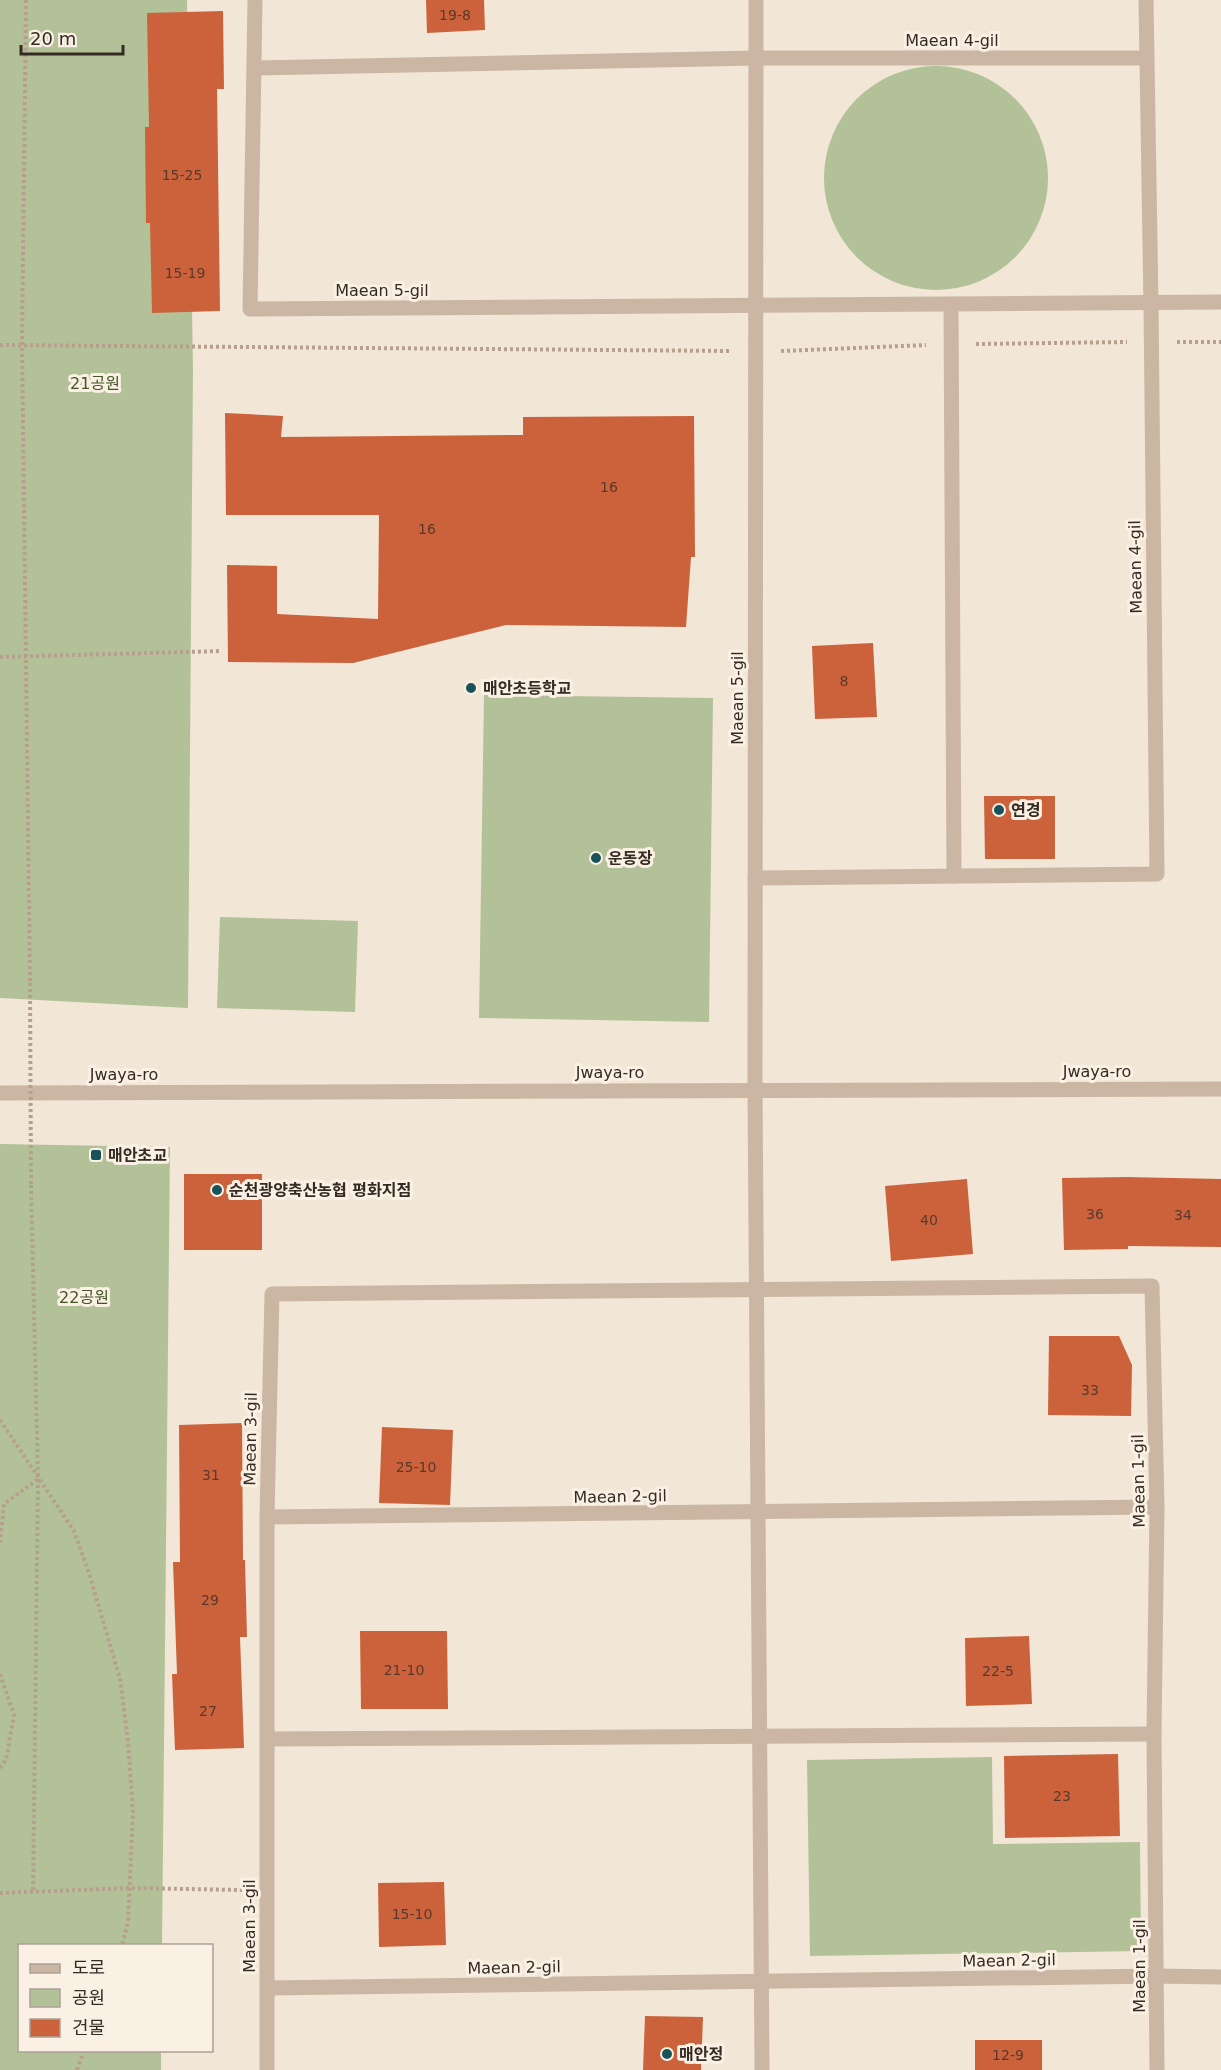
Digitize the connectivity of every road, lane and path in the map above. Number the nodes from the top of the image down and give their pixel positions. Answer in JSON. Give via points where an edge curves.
{"nodes":[{"id":1,"x":26,"y":0,"type":"edge"},
{"id":2,"x":255,"y":0,"type":"edge"},
{"id":3,"x":756,"y":0,"type":"edge"},
{"id":4,"x":1146,"y":0,"type":"edge"},
{"id":5,"x":756,"y":58,"type":"junction"},
{"id":6,"x":1147,"y":58,"type":"junction"},
{"id":7,"x":255,"y":68,"type":"junction"},
{"id":8,"x":1221,"y":302,"type":"edge"},
{"id":9,"x":1152,"y":304,"type":"junction"},
{"id":10,"x":951,"y":305,"type":"junction"},
{"id":11,"x":756,"y":307,"type":"junction"},
{"id":12,"x":1150,"y":342,"type":"junction"},
{"id":13,"x":1221,"y":342,"type":"edge"},
{"id":14,"x":951,"y":344,"type":"junction"},
{"id":15,"x":0,"y":345,"type":"edge"},
{"id":16,"x":22,"y":345,"type":"junction"},
{"id":17,"x":756,"y":352,"type":"junction"},
{"id":18,"x":221,"y":651,"type":"dead end"},
{"id":19,"x":26,"y":656,"type":"junction"},
{"id":20,"x":0,"y":657,"type":"edge"},
{"id":21,"x":954,"y":876,"type":"junction"},
{"id":22,"x":755,"y":878,"type":"junction"},
{"id":23,"x":755,"y":1089,"type":"junction"},
{"id":24,"x":1221,"y":1089,"type":"edge"},
{"id":25,"x":0,"y":1093,"type":"edge"},
{"id":26,"x":756,"y":1289,"type":"junction"},
{"id":27,"x":0,"y":1420,"type":"edge"},
{"id":28,"x":38,"y":1479,"type":"junction"},
{"id":29,"x":1157,"y":1507,"type":"junction"},
{"id":30,"x":758,"y":1512,"type":"junction"},
{"id":31,"x":267,"y":1518,"type":"junction"},
{"id":32,"x":0,"y":1543,"type":"edge"},
{"id":33,"x":0,"y":1674,"type":"edge"},
{"id":34,"x":1154,"y":1734,"type":"junction"},
{"id":35,"x":760,"y":1737,"type":"junction"},
{"id":36,"x":267,"y":1738,"type":"junction"},
{"id":37,"x":0,"y":1768,"type":"edge"},
{"id":38,"x":130,"y":1888,"type":"junction"},
{"id":39,"x":266,"y":1890,"type":"junction"},
{"id":40,"x":33,"y":1892,"type":"junction"},
{"id":41,"x":0,"y":1893,"type":"edge"},
{"id":42,"x":122,"y":1944,"type":"edge"},
{"id":43,"x":1157,"y":1977,"type":"junction"},
{"id":44,"x":1221,"y":1977,"type":"edge"},
{"id":45,"x":762,"y":1982,"type":"junction"},
{"id":46,"x":267,"y":1988,"type":"junction"},
{"id":47,"x":83,"y":2052,"type":"edge"},
{"id":48,"x":76,"y":2070,"type":"edge"},
{"id":49,"x":267,"y":2070,"type":"edge"},
{"id":50,"x":762,"y":2070,"type":"edge"},
{"id":51,"x":1157,"y":2070,"type":"edge"}],
"edges":[{"from":1,"to":16,"type":"path"},
{"from":2,"to":7,"type":"street","name":"Maean 5-gil"},
{"from":3,"to":5,"type":"street","name":"Maean 5-gil"},
{"from":4,"to":6,"type":"street","name":"Maean 4-gil"},
{"from":5,"to":6,"type":"street","name":"Maean 4-gil"},
{"from":5,"to":7,"type":"street"},
{"from":5,"to":11,"type":"street","name":"Maean 5-gil"},
{"from":6,"to":9,"type":"street","name":"Maean 4-gil"},
{"from":7,"to":11,"type":"street","name":"Maean 5-gil","via":[[250,309]]},
{"from":8,"to":9,"type":"street"},
{"from":9,"to":10,"type":"street"},
{"from":9,"to":12,"type":"street","name":"Maean 4-gil"},
{"from":10,"to":11,"type":"street"},
{"from":10,"to":14,"type":"street"},
{"from":11,"to":17,"type":"street","name":"Maean 5-gil"},
{"from":12,"to":13,"type":"path"},
{"from":12,"to":14,"type":"path"},
{"from":12,"to":21,"type":"street","name":"Maean 4-gil","via":[[1157,874]]},
{"from":14,"to":17,"type":"path"},
{"from":14,"to":21,"type":"street"},
{"from":15,"to":16,"type":"path"},
{"from":16,"to":17,"type":"path"},
{"from":16,"to":19,"type":"path"},
{"from":17,"to":22,"type":"street","name":"Maean 5-gil"},
{"from":18,"to":19,"type":"path"},
{"from":19,"to":20,"type":"path"},
{"from":19,"to":28,"type":"path","bridge":true},
{"from":21,"to":22,"type":"street","name":"Maean 4-gil"},
{"from":22,"to":23,"type":"street","name":"Maean 5-gil"},
{"from":23,"to":24,"type":"street","name":"Jwaya-ro"},
{"from":23,"to":25,"type":"street","name":"Jwaya-ro"},
{"from":23,"to":26,"type":"street"},
{"from":26,"to":29,"type":"street","name":"Maean 1-gil","via":[[1152,1286]]},
{"from":26,"to":30,"type":"street"},
{"from":26,"to":31,"type":"street","name":"Maean 3-gil","via":[[272,1294]]},
{"from":27,"to":28,"type":"path"},
{"from":28,"to":32,"type":"path","via":[[4,1504]]},
{"from":28,"to":38,"type":"path","via":[[74,1531],[120,1679],[133,1812]]},
{"from":28,"to":40,"type":"path"},
{"from":29,"to":30,"type":"street","name":"Maean 2-gil"},
{"from":29,"to":34,"type":"street","name":"Maean 1-gil"},
{"from":30,"to":31,"type":"street","name":"Maean 2-gil"},
{"from":30,"to":35,"type":"street"},
{"from":31,"to":36,"type":"street","name":"Maean 3-gil"},
{"from":33,"to":37,"type":"path","via":[[14,1715],[6,1760]]},
{"from":34,"to":35,"type":"street"},
{"from":34,"to":43,"type":"street","name":"Maean 1-gil"},
{"from":35,"to":36,"type":"street"},
{"from":35,"to":45,"type":"street"},
{"from":36,"to":39,"type":"street","name":"Maean 3-gil"},
{"from":38,"to":39,"type":"path"},
{"from":38,"to":40,"type":"path"},
{"from":38,"to":42,"type":"path"},
{"from":39,"to":46,"type":"street","name":"Maean 3-gil"},
{"from":40,"to":41,"type":"path"},
{"from":43,"to":44,"type":"street","name":"Maean 2-gil"},
{"from":43,"to":45,"type":"street","name":"Maean 2-gil"},
{"from":43,"to":51,"type":"street","name":"Maean 1-gil"},
{"from":45,"to":46,"type":"street","name":"Maean 2-gil"},
{"from":45,"to":50,"type":"street"},
{"from":46,"to":49,"type":"street","name":"Maean 3-gil"},
{"from":47,"to":48,"type":"path"}]}
